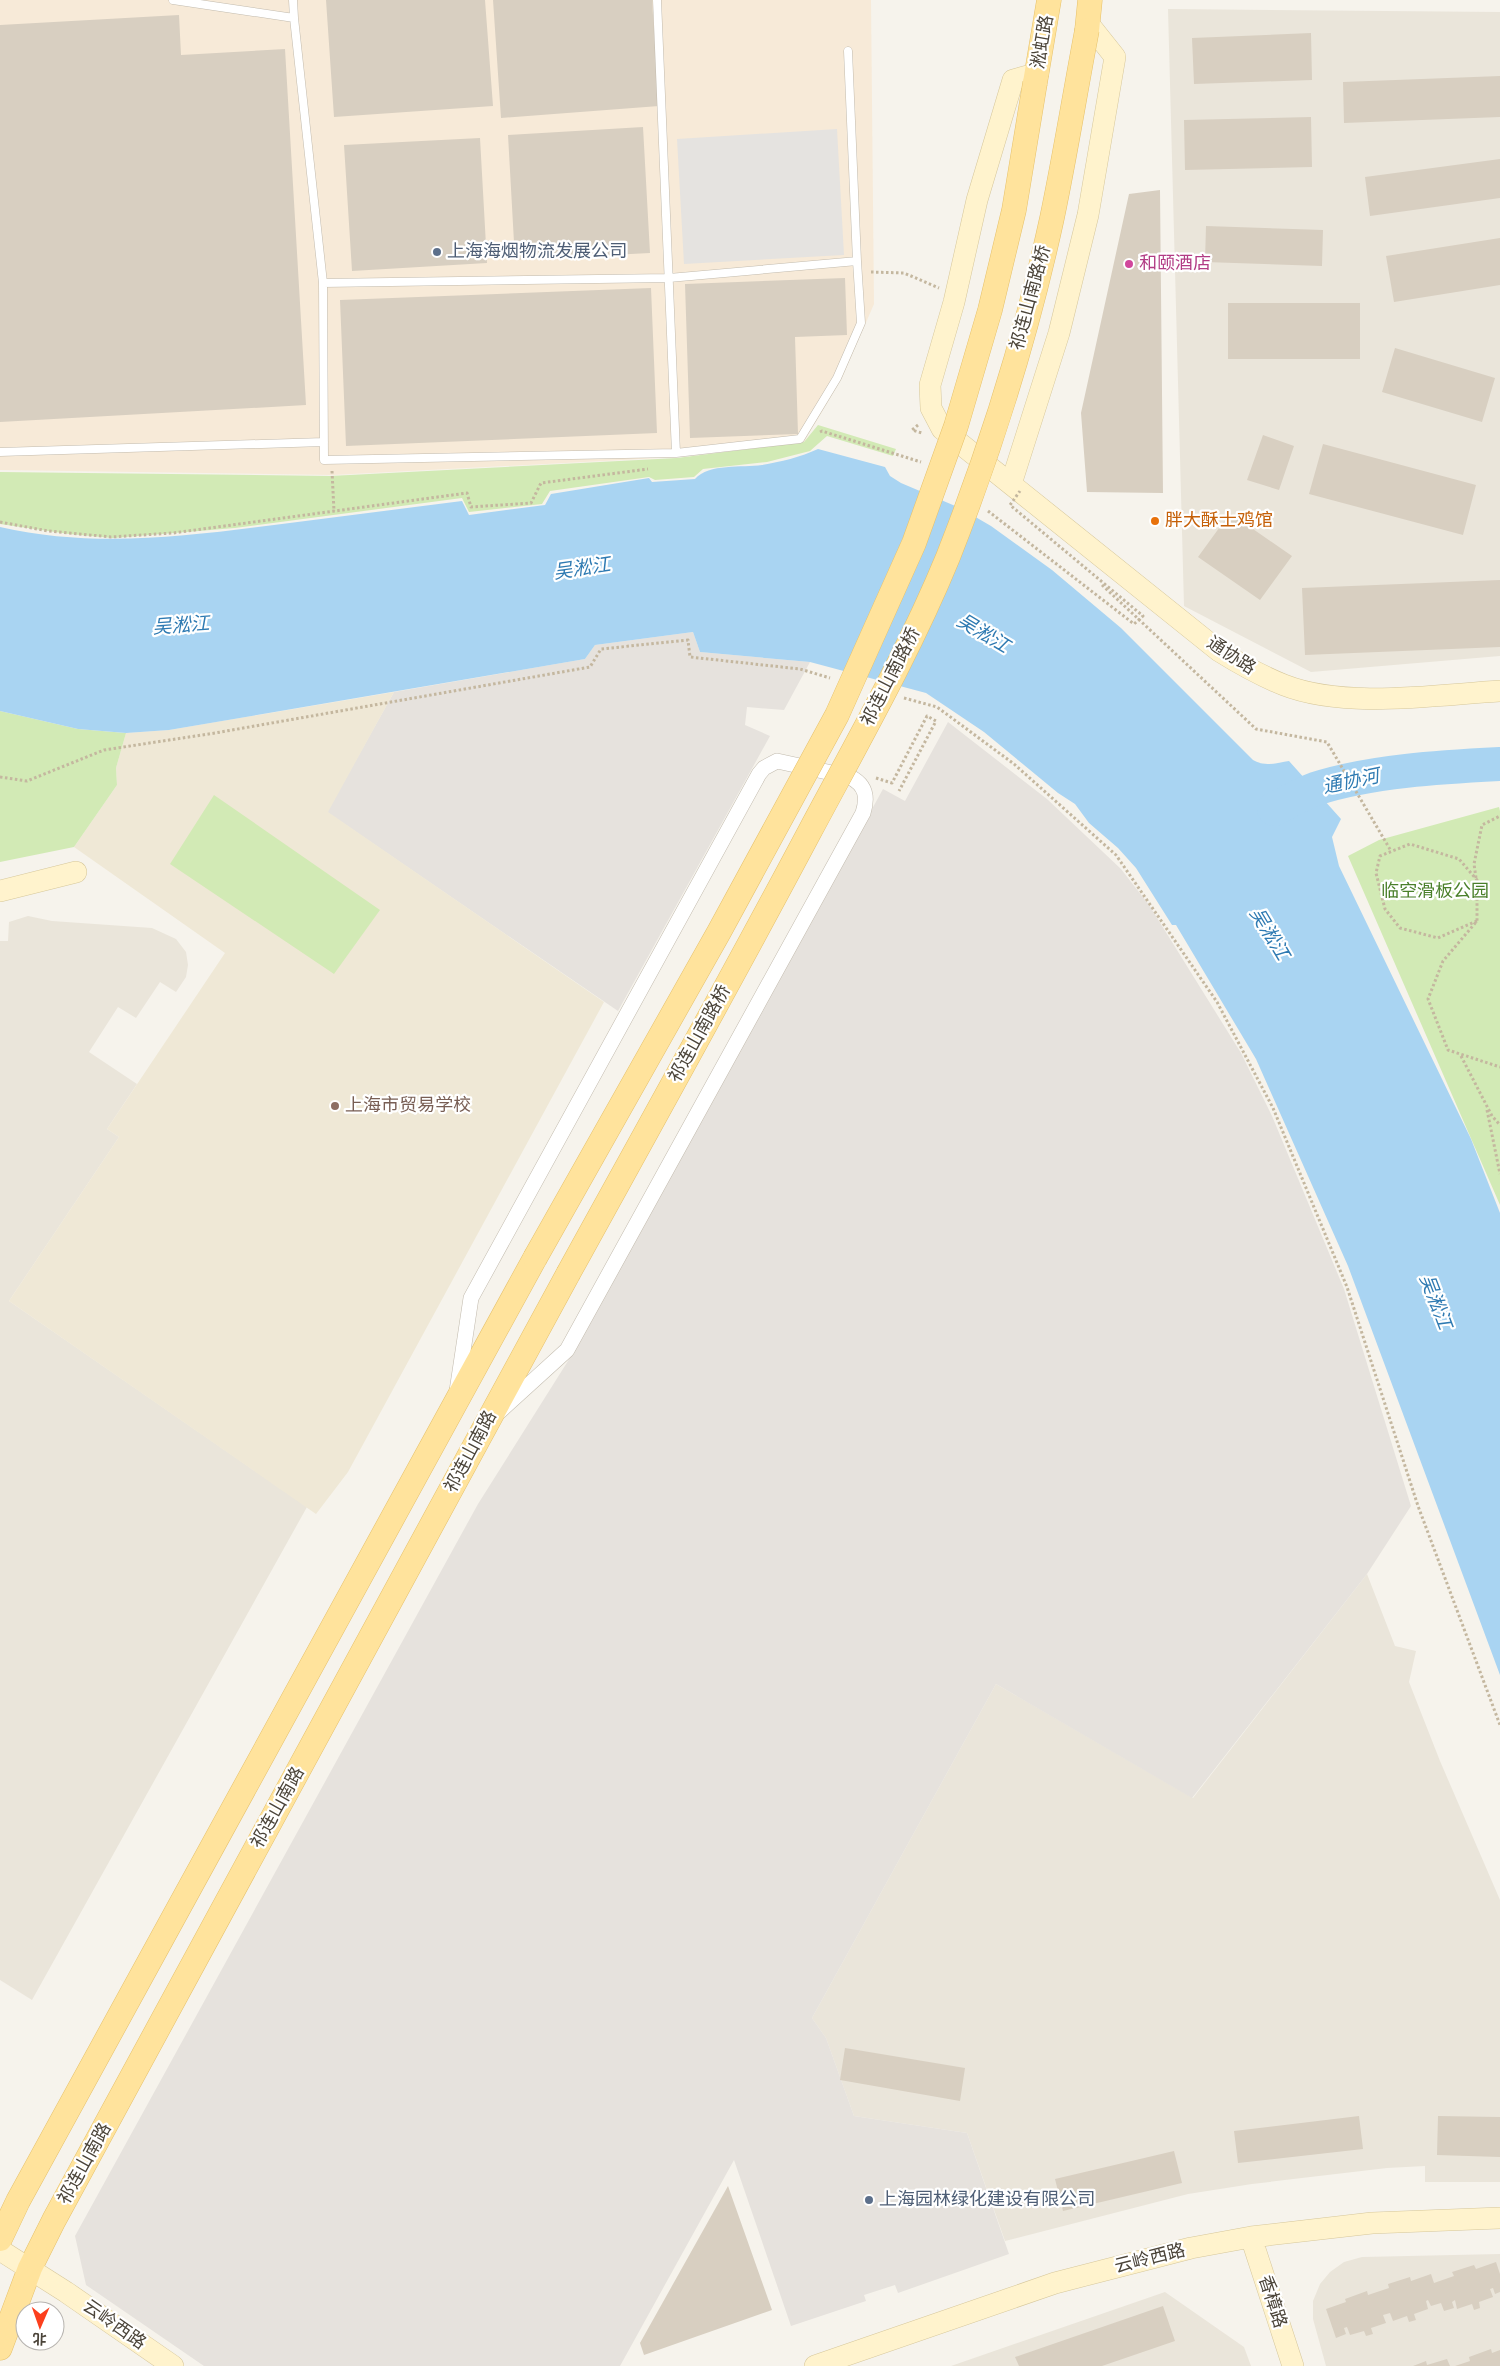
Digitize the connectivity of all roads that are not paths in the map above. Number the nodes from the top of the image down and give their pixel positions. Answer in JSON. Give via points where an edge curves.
{"nodes":[{"id":1,"x":173,"y":0,"type":"edge"},
{"id":2,"x":293,"y":0,"type":"edge"},
{"id":3,"x":657,"y":0,"type":"edge"},
{"id":4,"x":1049,"y":0,"type":"edge"},
{"id":5,"x":1090,"y":0,"type":"edge"},
{"id":6,"x":294,"y":18,"type":"junction"},
{"id":7,"x":1087,"y":27,"type":"junction"},
{"id":8,"x":848,"y":51,"type":"dead end"},
{"id":9,"x":1037,"y":78,"type":"junction"},
{"id":10,"x":857,"y":261,"type":"junction"},
{"id":11,"x":670,"y":278,"type":"junction"},
{"id":12,"x":323,"y":283,"type":"junction"},
{"id":13,"x":324,"y":442,"type":"junction"},
{"id":14,"x":0,"y":452,"type":"edge"},
{"id":15,"x":676,"y":453,"type":"junction"},
{"id":16,"x":1015,"y":487,"type":"junction"},
{"id":17,"x":1500,"y":691,"type":"edge"},
{"id":18,"x":76,"y":872,"type":"dead end"},
{"id":19,"x":0,"y":891,"type":"edge"},
{"id":20,"x":535,"y":1258,"type":"joint"},
{"id":21,"x":568,"y":1274,"type":"joint"},
{"id":22,"x":455,"y":1405,"type":"junction"},
{"id":23,"x":488,"y":1422,"type":"junction"},
{"id":24,"x":1500,"y":2218,"type":"edge"},
{"id":25,"x":1251,"y":2237,"type":"junction"},
{"id":26,"x":0,"y":2239,"type":"edge"},
{"id":27,"x":0,"y":2250,"type":"edge"},
{"id":28,"x":0,"y":2264,"type":"edge"},
{"id":29,"x":30,"y":2268,"type":"junction"},
{"id":30,"x":0,"y":2348,"type":"edge"},
{"id":31,"x":173,"y":2366,"type":"edge"},
{"id":32,"x":814,"y":2366,"type":"edge"},
{"id":33,"x":1293,"y":2366,"type":"edge"}],
"edges":[{"from":1,"to":6,"type":"lane"},
{"from":2,"to":6,"type":"lane"},
{"from":3,"to":11,"type":"lane"},
{"from":4,"to":9,"type":"main road","name":"淞虹路"},
{"from":5,"to":7,"type":"main road"},
{"from":6,"to":12,"type":"lane"},
{"from":7,"to":16,"type":"street","via":[[1115,57],[1086,224]]},
{"from":7,"to":21,"type":"main road","name":"祁连山南路桥","bridge":true,"via":[[1052,218],[1027,319],[991,437],[948,557],[910,642],[844,768]]},
{"from":8,"to":10,"type":"lane"},
{"from":9,"to":16,"type":"street","name":"通协路","via":[[1013,80],[1008,92],[977,200],[929,397],[935,419],[942,429]]},
{"from":9,"to":20,"type":"main road","name":"祁连山南路桥","bridge":true,"via":[[1014,210],[990,310],[956,426],[910,552],[836,715],[719,932]]},
{"from":10,"to":11,"type":"lane"},
{"from":10,"to":15,"type":"lane","via":[[861,323],[837,378],[800,439]]},
{"from":11,"to":12,"type":"lane"},
{"from":11,"to":15,"type":"lane"},
{"from":12,"to":13,"type":"lane"},
{"from":13,"to":14,"type":"lane"},
{"from":13,"to":15,"type":"lane","via":[[324,460]]},
{"from":16,"to":17,"type":"street","name":"通协路","via":[[1220,651],[1285,686],[1353,700]]},
{"from":18,"to":19,"type":"street"},
{"from":20,"to":22,"type":"main road","name":"祁连山南路"},
{"from":21,"to":23,"type":"main road","name":"祁连山南路"},
{"from":22,"to":23,"type":"street","via":[[471,1298],[759,774],[777,761],[850,777],[859,782],[865,791],[863,813],[567,1350]]},
{"from":22,"to":26,"type":"main road","name":"祁连山南路"},
{"from":23,"to":29,"type":"main road","name":"祁连山南路"},
{"from":24,"to":25,"type":"street","name":"云岭西路","via":[[1372,2223]]},
{"from":25,"to":32,"type":"street","name":"云岭西路","via":[[1191,2248],[1055,2283]]},
{"from":25,"to":33,"type":"street","name":"香樟路"},
{"from":27,"to":29,"type":"street","name":"云岭西路"},
{"from":28,"to":29,"type":"street","name":"云岭西路"},
{"from":29,"to":30,"type":"main road","name":"祁连山南路"},
{"from":29,"to":31,"type":"street","name":"云岭西路"}]}
